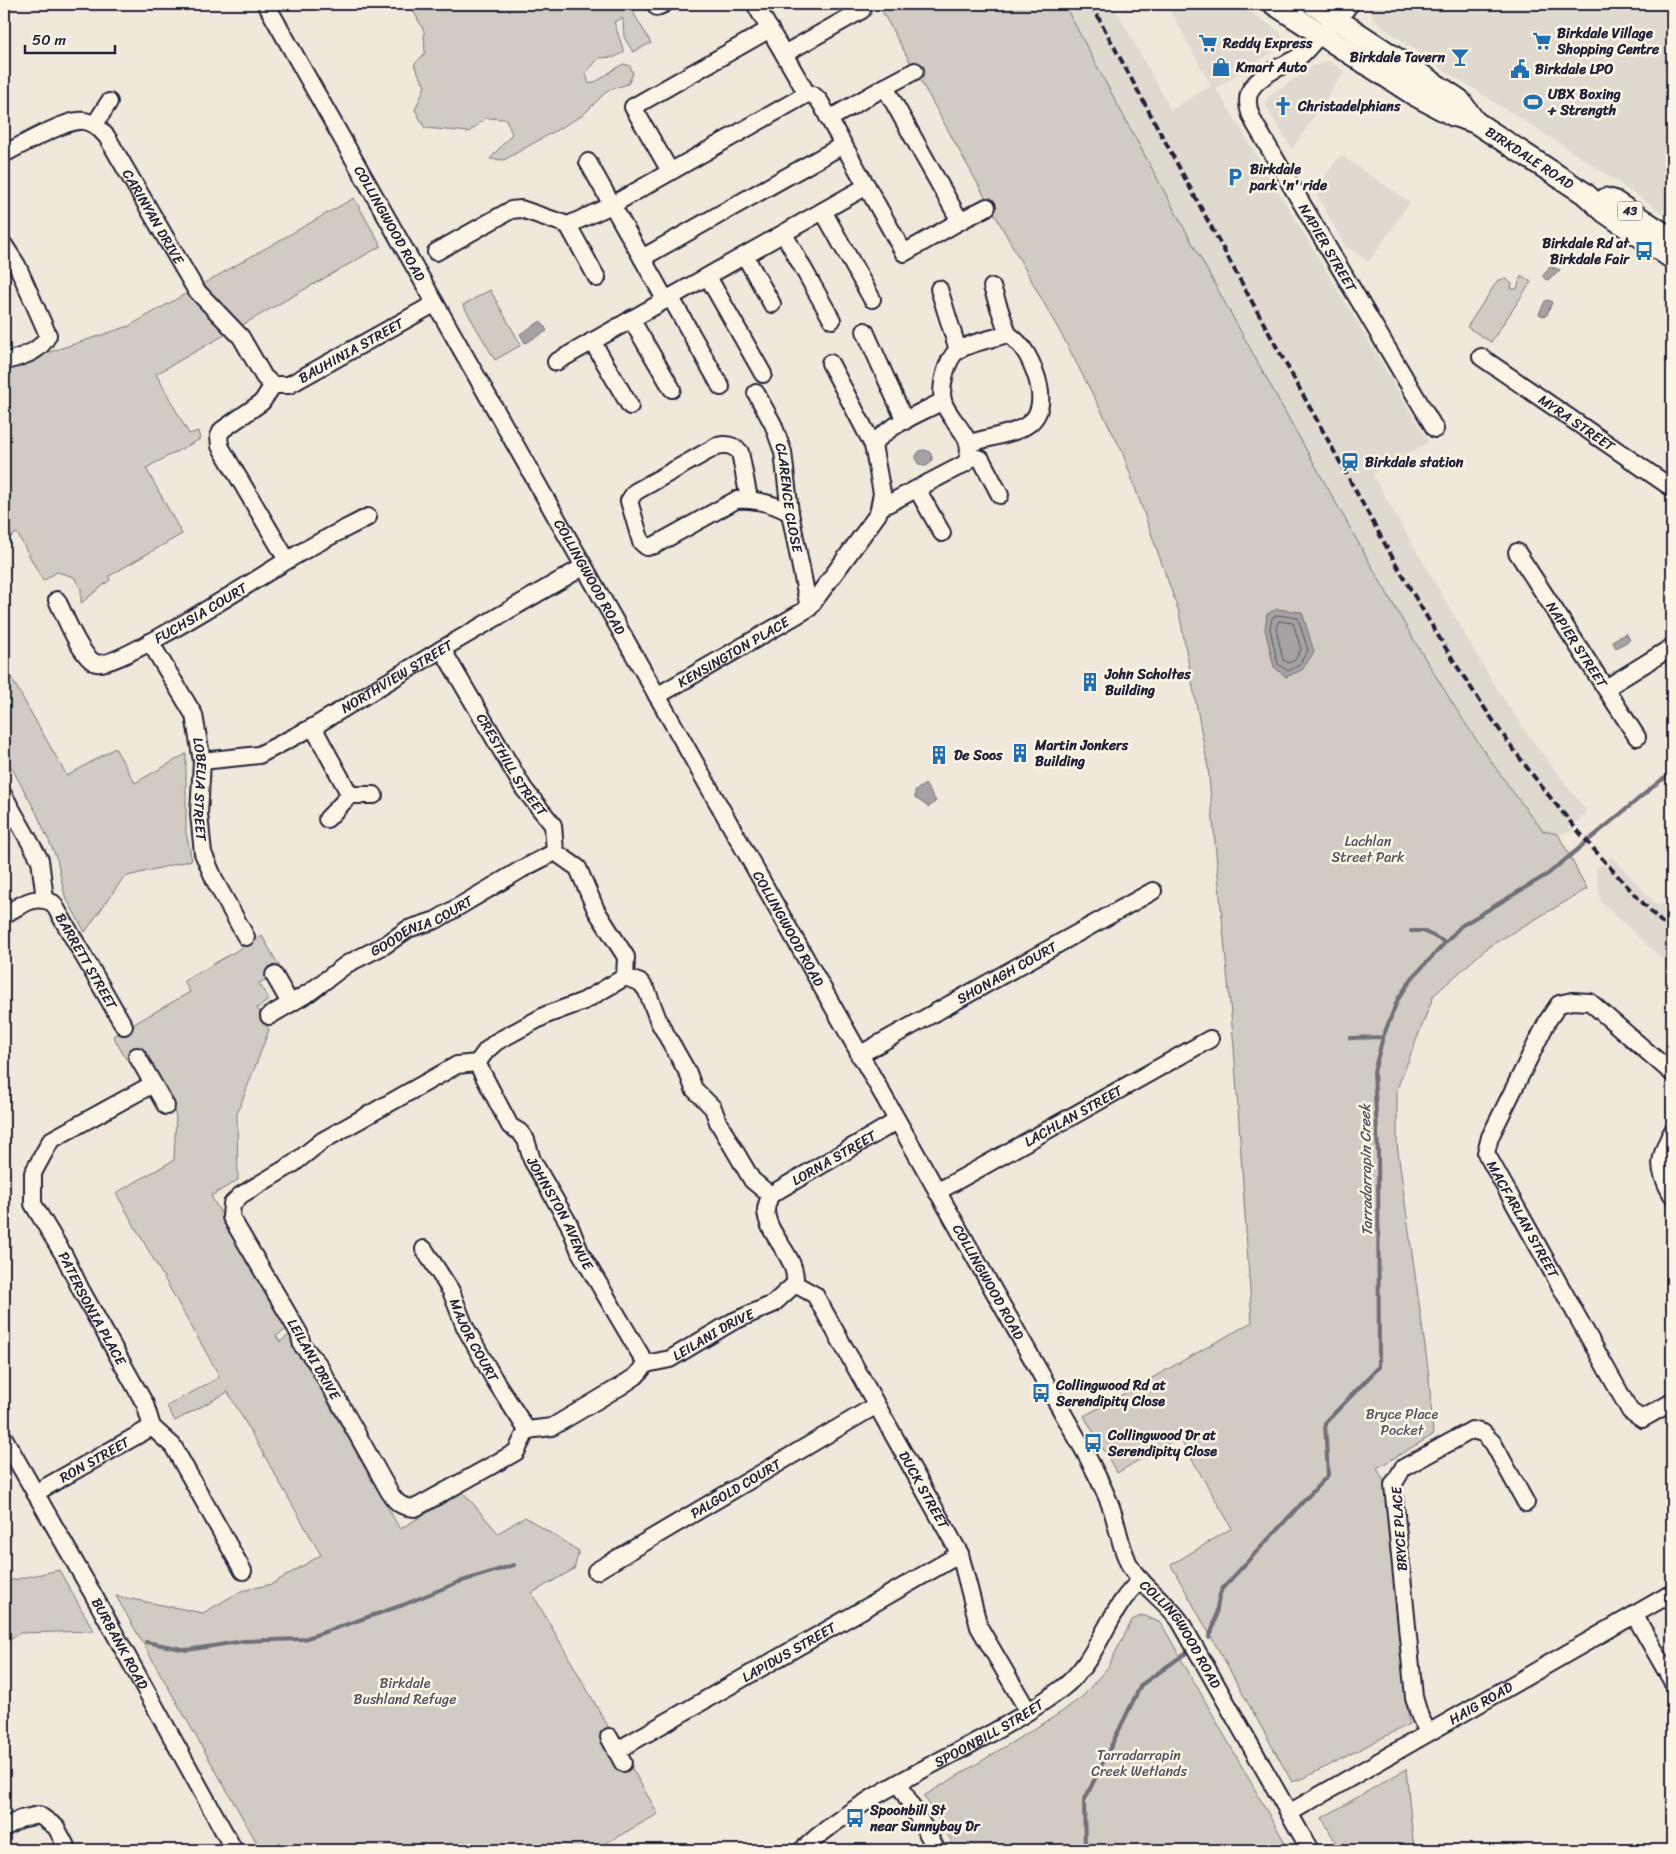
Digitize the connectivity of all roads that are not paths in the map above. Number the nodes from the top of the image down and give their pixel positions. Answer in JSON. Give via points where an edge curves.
{"nodes":[{"id":1,"x":266,"y":4,"type":"edge"},
{"id":2,"x":755,"y":4,"type":"edge"},
{"id":3,"x":1274,"y":4,"type":"edge"},
{"id":4,"x":1332,"y":9,"type":"edge"},
{"id":5,"x":862,"y":10,"type":"dead end"},
{"id":6,"x":770,"y":30,"type":"junction"},
{"id":7,"x":1320,"y":34,"type":"junction"},
{"id":8,"x":784,"y":54,"type":"junction"},
{"id":9,"x":915,"y":70,"type":"dead end"},
{"id":10,"x":885,"y":87,"type":"junction"},
{"id":11,"x":807,"y":94,"type":"junction"},
{"id":12,"x":110,"y":102,"type":"dead end"},
{"id":13,"x":829,"y":119,"type":"junction"},
{"id":14,"x":1475,"y":122,"type":"junction"},
{"id":15,"x":95,"y":124,"type":"junction"},
{"id":16,"x":843,"y":145,"type":"junction"},
{"id":17,"x":4,"y":154,"type":"edge"},
{"id":18,"x":588,"y":162,"type":"dead end"},
{"id":19,"x":670,"y":172,"type":"junction"},
{"id":20,"x":867,"y":186,"type":"junction"},
{"id":21,"x":1584,"y":194,"type":"junction"},
{"id":22,"x":612,"y":205,"type":"junction"},
{"id":23,"x":987,"y":207,"type":"dead end"},
{"id":24,"x":823,"y":212,"type":"junction"},
{"id":25,"x":960,"y":221,"type":"junction"},
{"id":26,"x":568,"y":224,"type":"junction"},
{"id":27,"x":784,"y":234,"type":"junction"},
{"id":28,"x":1672,"y":239,"type":"edge"},
{"id":29,"x":4,"y":245,"type":"edge"},
{"id":30,"x":436,"y":252,"type":"dead end"},
{"id":31,"x":745,"y":256,"type":"junction"},
{"id":32,"x":642,"y":258,"type":"junction"},
{"id":33,"x":1672,"y":258,"type":"edge"},
{"id":34,"x":708,"y":277,"type":"junction"},
{"id":35,"x":597,"y":278,"type":"dead end"},
{"id":36,"x":992,"y":286,"type":"dead end"},
{"id":37,"x":939,"y":289,"type":"dead end"},
{"id":38,"x":668,"y":299,"type":"junction"},
{"id":39,"x":872,"y":299,"type":"dead end"},
{"id":40,"x":434,"y":304,"type":"junction"},
{"id":41,"x":772,"y":304,"type":"dead end"},
{"id":42,"x":631,"y":319,"type":"junction"},
{"id":43,"x":832,"y":320,"type":"dead end"},
{"id":44,"x":864,"y":330,"type":"dead end"},
{"id":45,"x":1008,"y":334,"type":"junction"},
{"id":46,"x":592,"y":341,"type":"junction"},
{"id":47,"x":958,"y":350,"type":"junction"},
{"id":48,"x":1481,"y":357,"type":"dead end"},
{"id":49,"x":4,"y":362,"type":"edge"},
{"id":50,"x":556,"y":362,"type":"dead end"},
{"id":51,"x":830,"y":363,"type":"dead end"},
{"id":52,"x":764,"y":374,"type":"dead end"},
{"id":53,"x":273,"y":385,"type":"junction"},
{"id":54,"x":721,"y":387,"type":"dead end"},
{"id":55,"x":672,"y":389,"type":"dead end"},
{"id":56,"x":756,"y":393,"type":"dead end"},
{"id":57,"x":943,"y":401,"type":"junction"},
{"id":58,"x":630,"y":406,"type":"dead end"},
{"id":59,"x":905,"y":421,"type":"junction"},
{"id":60,"x":1435,"y":429,"type":"dead end"},
{"id":61,"x":873,"y":445,"type":"junction"},
{"id":62,"x":969,"y":449,"type":"junction"},
{"id":63,"x":1672,"y":488,"type":"edge"},
{"id":64,"x":917,"y":489,"type":"junction"},
{"id":65,"x":1000,"y":495,"type":"dead end"},
{"id":66,"x":749,"y":499,"type":"junction"},
{"id":67,"x":880,"y":508,"type":"junction"},
{"id":68,"x":790,"y":513,"type":"junction"},
{"id":69,"x":368,"y":517,"type":"dead end"},
{"id":70,"x":942,"y":533,"type":"dead end"},
{"id":71,"x":1517,"y":552,"type":"dead end"},
{"id":72,"x":287,"y":560,"type":"junction"},
{"id":73,"x":583,"y":567,"type":"junction"},
{"id":74,"x":57,"y":600,"type":"dead end"},
{"id":75,"x":809,"y":608,"type":"junction"},
{"id":76,"x":150,"y":642,"type":"junction"},
{"id":77,"x":1672,"y":647,"type":"edge"},
{"id":78,"x":442,"y":649,"type":"junction"},
{"id":79,"x":1606,"y":688,"type":"junction"},
{"id":80,"x":657,"y":696,"type":"junction"},
{"id":81,"x":313,"y":727,"type":"junction"},
{"id":82,"x":1637,"y":737,"type":"dead end"},
{"id":83,"x":202,"y":761,"type":"junction"},
{"id":84,"x":350,"y":794,"type":"junction"},
{"id":85,"x":4,"y":796,"type":"edge"},
{"id":86,"x":374,"y":796,"type":"dead end"},
{"id":87,"x":327,"y":819,"type":"dead end"},
{"id":88,"x":556,"y":852,"type":"junction"},
{"id":89,"x":1153,"y":891,"type":"dead end"},
{"id":90,"x":45,"y":899,"type":"junction"},
{"id":91,"x":4,"y":915,"type":"edge"},
{"id":92,"x":246,"y":937,"type":"dead end"},
{"id":93,"x":274,"y":975,"type":"dead end"},
{"id":94,"x":625,"y":977,"type":"junction"},
{"id":95,"x":290,"y":1003,"type":"junction"},
{"id":96,"x":269,"y":1016,"type":"dead end"},
{"id":97,"x":124,"y":1026,"type":"dead end"},
{"id":98,"x":1210,"y":1038,"type":"dead end"},
{"id":99,"x":859,"y":1055,"type":"junction"},
{"id":100,"x":137,"y":1056,"type":"dead end"},
{"id":101,"x":477,"y":1063,"type":"junction"},
{"id":102,"x":1672,"y":1073,"type":"edge"},
{"id":103,"x":153,"y":1084,"type":"junction"},
{"id":104,"x":166,"y":1106,"type":"dead end"},
{"id":105,"x":897,"y":1121,"type":"junction"},
{"id":106,"x":1672,"y":1132,"type":"edge"},
{"id":107,"x":937,"y":1192,"type":"junction"},
{"id":108,"x":770,"y":1195,"type":"junction"},
{"id":109,"x":1672,"y":1195,"type":"edge"},
{"id":110,"x":424,"y":1249,"type":"dead end"},
{"id":111,"x":795,"y":1284,"type":"junction"},
{"id":112,"x":646,"y":1364,"type":"junction"},
{"id":113,"x":1672,"y":1402,"type":"edge"},
{"id":114,"x":875,"y":1406,"type":"junction"},
{"id":115,"x":152,"y":1427,"type":"junction"},
{"id":116,"x":527,"y":1430,"type":"junction"},
{"id":117,"x":4,"y":1438,"type":"edge"},
{"id":118,"x":35,"y":1493,"type":"junction"},
{"id":119,"x":1526,"y":1503,"type":"dead end"},
{"id":120,"x":960,"y":1554,"type":"junction"},
{"id":121,"x":243,"y":1571,"type":"dead end"},
{"id":122,"x":596,"y":1571,"type":"dead end"},
{"id":123,"x":1141,"y":1580,"type":"junction"},
{"id":124,"x":1672,"y":1593,"type":"edge"},
{"id":125,"x":1635,"y":1616,"type":"junction"},
{"id":126,"x":1672,"y":1681,"type":"edge"},
{"id":127,"x":1028,"y":1711,"type":"junction"},
{"id":128,"x":1428,"y":1732,"type":"junction"},
{"id":129,"x":616,"y":1750,"type":"dead end"},
{"id":130,"x":900,"y":1784,"type":"junction"},
{"id":131,"x":1289,"y":1813,"type":"junction"},
{"id":132,"x":4,"y":1828,"type":"edge"},
{"id":133,"x":68,"y":1850,"type":"edge"},
{"id":134,"x":233,"y":1850,"type":"edge"},
{"id":135,"x":802,"y":1850,"type":"edge"},
{"id":136,"x":937,"y":1850,"type":"edge"},
{"id":137,"x":1310,"y":1850,"type":"edge"}],
"edges":[{"from":1,"to":40,"type":"street","name":"COLLINGWOOD ROAD"},
{"from":2,"to":6,"type":"street"},
{"from":3,"to":7,"type":"main road","name":"BIRKDALE ROAD","number":"43"},
{"from":4,"to":7,"type":"street"},
{"from":4,"to":14,"type":"main road","name":"BIRKDALE ROAD","number":"43","via":[[1459,100]]},
{"from":5,"to":8,"type":"street"},
{"from":6,"to":8,"type":"street"},
{"from":6,"to":19,"type":"street","via":[[633,107]]},
{"from":7,"to":14,"type":"main road","name":"BIRKDALE ROAD","number":"43","via":[[1415,95],[1453,115]]},
{"from":7,"to":60,"type":"street","name":"NAPIER STREET","via":[[1306,51],[1254,86],[1248,97],[1250,110],[1263,140]]},
{"from":8,"to":11,"type":"street"},
{"from":9,"to":10,"type":"street"},
{"from":10,"to":13,"type":"street"},
{"from":10,"to":25,"type":"street"},
{"from":11,"to":13,"type":"street","via":[[817,97]]},
{"from":11,"to":19,"type":"street"},
{"from":12,"to":15,"type":"street"},
{"from":13,"to":16,"type":"street"},
{"from":14,"to":21,"type":"main road","name":"BIRKDALE ROAD","number":"43"},
{"from":15,"to":17,"type":"street","via":[[79,120]]},
{"from":15,"to":53,"type":"street","name":"CARINYAN DRIVE","via":[[108,136],[196,290],[241,337],[264,377]]},
{"from":16,"to":20,"type":"street"},
{"from":16,"to":32,"type":"street"},
{"from":18,"to":22,"type":"street"},
{"from":19,"to":22,"type":"street"},
{"from":20,"to":24,"type":"street"},
{"from":20,"to":25,"type":"street","via":[[904,253]]},
{"from":21,"to":28,"type":"main road","name":"BIRKDALE ROAD","number":"43","via":[[1614,201]]},
{"from":21,"to":33,"type":"main road","name":"BIRKDALE ROAD","number":"43"},
{"from":22,"to":26,"type":"street"},
{"from":22,"to":32,"type":"street"},
{"from":23,"to":25,"type":"street"},
{"from":24,"to":27,"type":"street"},
{"from":24,"to":39,"type":"street"},
{"from":26,"to":30,"type":"street","via":[[521,209],[512,210]]},
{"from":26,"to":35,"type":"street"},
{"from":27,"to":31,"type":"street"},
{"from":27,"to":43,"type":"street"},
{"from":29,"to":49,"type":"street","via":[[17,265],[48,335],[36,351]]},
{"from":31,"to":34,"type":"street"},
{"from":31,"to":41,"type":"street"},
{"from":32,"to":38,"type":"street"},
{"from":34,"to":38,"type":"street"},
{"from":34,"to":52,"type":"street"},
{"from":36,"to":45,"type":"street"},
{"from":37,"to":47,"type":"street"},
{"from":38,"to":42,"type":"street"},
{"from":38,"to":54,"type":"street"},
{"from":40,"to":53,"type":"street","name":"BAUHINIA STREET","via":[[289,385]]},
{"from":40,"to":73,"type":"street","name":"COLLINGWOOD ROAD"},
{"from":42,"to":46,"type":"street"},
{"from":42,"to":55,"type":"street"},
{"from":44,"to":59,"type":"street"},
{"from":45,"to":47,"type":"street"},
{"from":45,"to":62,"type":"street","via":[[1018,341],[1031,360],[1041,392],[1039,414],[1023,428]]},
{"from":46,"to":50,"type":"street"},
{"from":46,"to":58,"type":"street"},
{"from":47,"to":57,"type":"street","via":[[949,360],[945,372]]},
{"from":48,"to":63,"type":"street","name":"MYRA STREET"},
{"from":51,"to":61,"type":"street"},
{"from":53,"to":72,"type":"street","via":[[262,402],[222,430],[219,436],[220,446]]},
{"from":56,"to":68,"type":"street","name":"CLARENCE CLOSE","via":[[783,452]]},
{"from":57,"to":59,"type":"street"},
{"from":57,"to":62,"type":"street"},
{"from":59,"to":61,"type":"street","via":[[878,438]]},
{"from":61,"to":67,"type":"street","via":[[882,493]]},
{"from":62,"to":64,"type":"street","via":[[966,462]]},
{"from":62,"to":65,"type":"street","via":[[981,459]]},
{"from":64,"to":67,"type":"street"},
{"from":64,"to":70,"type":"street"},
{"from":66,"to":66,"type":"street","via":[[740,452],[735,446],[725,444],[635,492],[630,501],[641,542],[647,547],[655,546],[736,500]]},
{"from":66,"to":68,"type":"street"},
{"from":67,"to":75,"type":"street"},
{"from":68,"to":75,"type":"street","name":"CLARENCE CLOSE"},
{"from":69,"to":72,"type":"street","name":"FUCHSIA COURT"},
{"from":71,"to":79,"type":"street","name":"NAPIER STREET"},
{"from":72,"to":76,"type":"street","name":"FUCHSIA COURT"},
{"from":73,"to":78,"type":"street","name":"NORTHVIEW STREET"},
{"from":73,"to":80,"type":"street","name":"COLLINGWOOD ROAD"},
{"from":74,"to":76,"type":"street","name":"FUCHSIA COURT","via":[[83,652],[94,663],[117,658]]},
{"from":75,"to":80,"type":"street","name":"KENSINGTON PLACE"},
{"from":76,"to":83,"type":"street","name":"LOBELIA STREET","via":[[194,716]]},
{"from":77,"to":79,"type":"street"},
{"from":78,"to":81,"type":"street","name":"NORTHVIEW STREET"},
{"from":78,"to":88,"type":"street","name":"CRESTHILL STREET","via":[[524,789],[553,825]]},
{"from":79,"to":82,"type":"street","name":"NAPIER STREET"},
{"from":80,"to":99,"type":"street","name":"COLLINGWOOD ROAD"},
{"from":81,"to":83,"type":"street","name":"NORTHVIEW STREET","via":[[259,755]]},
{"from":81,"to":84,"type":"street"},
{"from":83,"to":92,"type":"street","name":"LOBELIA STREET","via":[[199,814],[204,853],[216,884]]},
{"from":84,"to":86,"type":"street"},
{"from":84,"to":87,"type":"street"},
{"from":85,"to":90,"type":"street","via":[[40,860]]},
{"from":88,"to":94,"type":"street","via":[[578,868],[596,910],[626,957]]},
{"from":88,"to":95,"type":"street","name":"GOODENIA COURT","via":[[436,920],[408,929],[347,964]]},
{"from":89,"to":99,"type":"street","name":"SHONAGH COURT"},
{"from":90,"to":91,"type":"street","via":[[33,899]]},
{"from":90,"to":97,"type":"street","name":"BARRETT STREET","via":[[53,903]]},
{"from":93,"to":95,"type":"street"},
{"from":94,"to":101,"type":"street","via":[[584,1001],[546,1014],[496,1042]]},
{"from":94,"to":108,"type":"street","via":[[641,984],[647,991],[694,1090],[713,1108],[752,1180]]},
{"from":95,"to":96,"type":"street","name":"GOODENIA COURT"},
{"from":98,"to":107,"type":"street","name":"LACHLAN STREET"},
{"from":99,"to":105,"type":"street","name":"COLLINGWOOD ROAD"},
{"from":100,"to":103,"type":"street"},
{"from":101,"to":112,"type":"street","name":"JOHNSTON AVENUE","via":[[510,1126],[526,1140],[532,1160],[569,1224],[580,1252]]},
{"from":101,"to":116,"type":"street","name":"LEILANI DRIVE","via":[[457,1065],[322,1141],[241,1195],[232,1204],[231,1217],[299,1333],[302,1345],[318,1364],[396,1502],[402,1507],[415,1508],[516,1452]]},
{"from":102,"to":113,"type":"street","name":"MACFARLAN STREET","via":[[1590,1002],[1559,1004],[1490,1137],[1486,1153],[1630,1411],[1642,1419]]},
{"from":103,"to":104,"type":"street"},
{"from":103,"to":115,"type":"street","name":"PATERSONIA PLACE","via":[[51,1140],[33,1173],[33,1204],[66,1257],[80,1290],[145,1404]]},
{"from":105,"to":107,"type":"street","name":"COLLINGWOOD ROAD"},
{"from":105,"to":108,"type":"street","name":"LORNA STREET"},
{"from":106,"to":109,"type":"street","via":[[1662,1150],[1660,1164]]},
{"from":107,"to":123,"type":"street","name":"COLLINGWOOD ROAD","via":[[1086,1454],[1108,1499],[1125,1556]]},
{"from":108,"to":111,"type":"street","via":[[766,1210],[794,1268]]},
{"from":110,"to":116,"type":"street","name":"MAJOR COURT","via":[[451,1291],[464,1327]]},
{"from":111,"to":112,"type":"street","name":"LEILANI DRIVE","via":[[773,1304],[732,1322],[670,1359]]},
{"from":111,"to":114,"type":"street","name":"DUCK STREET","via":[[815,1295]]},
{"from":112,"to":116,"type":"street","via":[[636,1376],[552,1427]]},
{"from":114,"to":120,"type":"street","name":"DUCK STREET"},
{"from":114,"to":122,"type":"street","name":"PALGOLD COURT"},
{"from":115,"to":118,"type":"street","name":"RON STREET"},
{"from":115,"to":121,"type":"street","via":[[173,1446]]},
{"from":117,"to":118,"type":"street","name":"BURBANK ROAD"},
{"from":118,"to":134,"type":"street","name":"BURBANK ROAD"},
{"from":119,"to":128,"type":"street","name":"BRYCE PLACE","via":[[1493,1443],[1483,1433],[1472,1430],[1403,1468],[1393,1485],[1414,1697]]},
{"from":120,"to":127,"type":"street","name":"DUCK STREET","via":[[979,1627]]},
{"from":120,"to":129,"type":"street","name":"LAPIDUS STREET"},
{"from":123,"to":127,"type":"street","name":"SPOONBILL STREET","via":[[1119,1603],[1088,1662],[1064,1687]]},
{"from":123,"to":131,"type":"street","name":"COLLINGWOOD ROAD","via":[[1180,1621]]},
{"from":124,"to":125,"type":"street","name":"HAIG ROAD"},
{"from":125,"to":126,"type":"street"},
{"from":125,"to":128,"type":"street","name":"HAIG ROAD"},
{"from":127,"to":130,"type":"street","name":"SPOONBILL STREET"},
{"from":128,"to":131,"type":"street","name":"HAIG ROAD"},
{"from":130,"to":135,"type":"street","name":"SPOONBILL STREET","via":[[845,1816]]},
{"from":130,"to":136,"type":"street"},
{"from":131,"to":137,"type":"street","name":"COLLINGWOOD ROAD"},
{"from":132,"to":133,"type":"street","via":[[20,1819],[39,1815],[56,1827]]}]}
